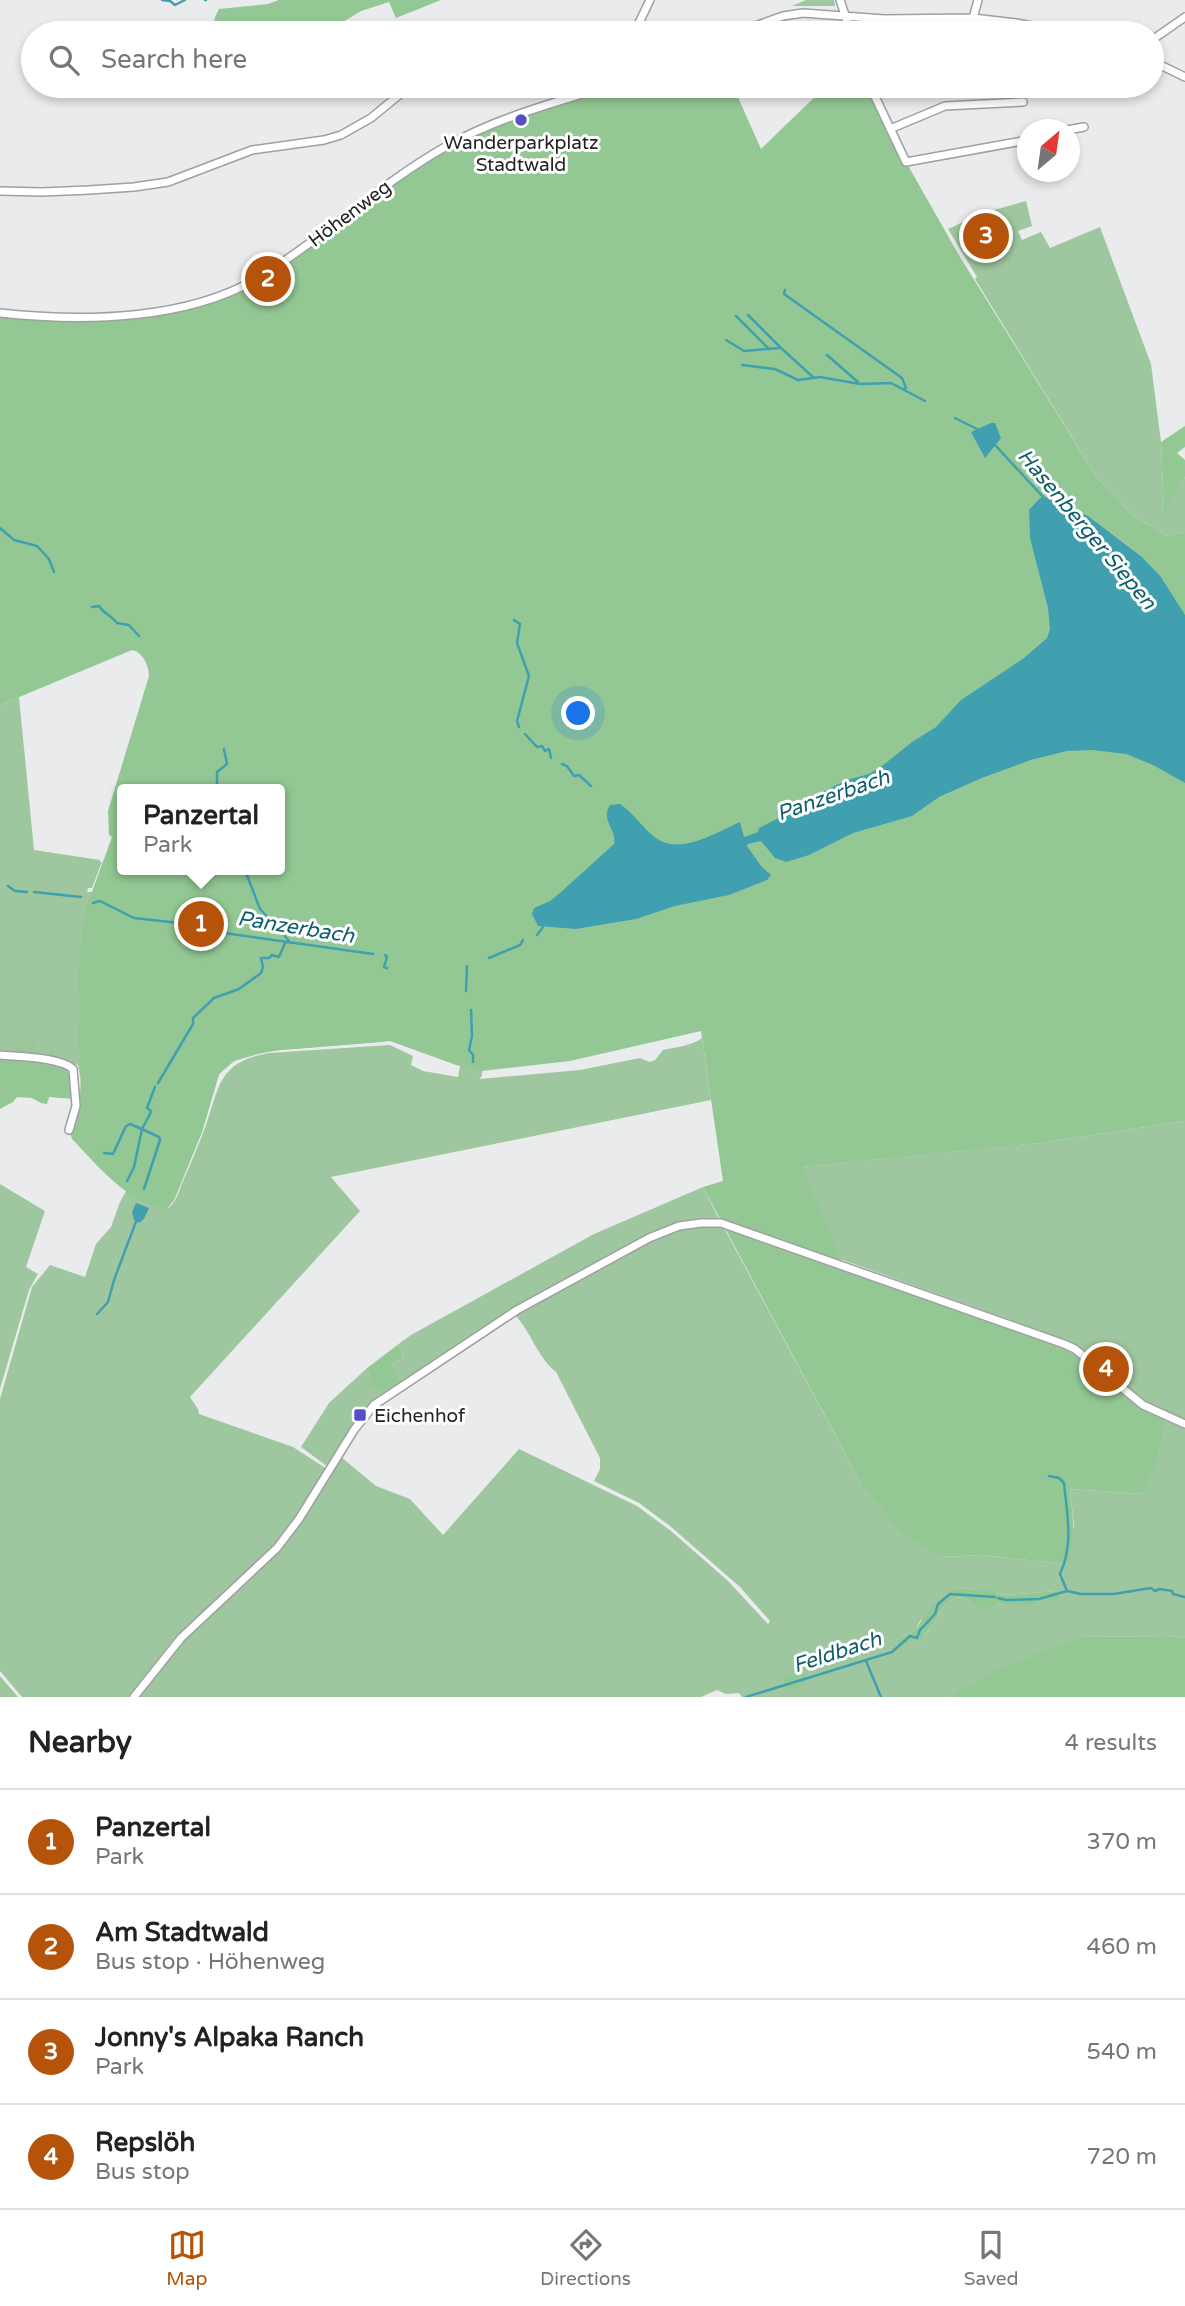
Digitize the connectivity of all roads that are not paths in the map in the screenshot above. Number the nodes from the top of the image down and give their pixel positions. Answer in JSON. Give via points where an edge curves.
{"nodes":[{"id":1,"x":650,"y":0,"type":"edge"},
{"id":2,"x":840,"y":0,"type":"edge"},
{"id":3,"x":978,"y":0,"type":"edge"},
{"id":4,"x":845,"y":17,"type":"junction"},
{"id":5,"x":1185,"y":17,"type":"edge"},
{"id":6,"x":973,"y":18,"type":"junction"},
{"id":7,"x":640,"y":21,"type":"edge"},
{"id":8,"x":771,"y":21,"type":"edge"},
{"id":9,"x":846,"y":21,"type":"edge"},
{"id":10,"x":999,"y":21,"type":"edge"},
{"id":11,"x":1164,"y":32,"type":"edge"},
{"id":12,"x":1164,"y":67,"type":"edge"},
{"id":13,"x":1185,"y":77,"type":"edge"},
{"id":14,"x":395,"y":98,"type":"edge"},
{"id":15,"x":571,"y":98,"type":"edge"},
{"id":16,"x":876,"y":98,"type":"edge"},
{"id":17,"x":1023,"y":102,"type":"dead end"},
{"id":18,"x":1084,"y":127,"type":"dead end"},
{"id":19,"x":1080,"y":128,"type":"edge"},
{"id":20,"x":890,"y":129,"type":"junction"},
{"id":21,"x":1017,"y":142,"type":"edge"},
{"id":22,"x":0,"y":191,"type":"edge"},
{"id":23,"x":0,"y":313,"type":"edge"},
{"id":24,"x":0,"y":1055,"type":"edge"},
{"id":25,"x":69,"y":1130,"type":"dead end"},
{"id":26,"x":1185,"y":1423,"type":"edge"},
{"id":27,"x":134,"y":1697,"type":"edge"}],
"edges":[{"from":1,"to":7,"type":"street"},
{"from":2,"to":4,"type":"street"},
{"from":3,"to":6,"type":"street"},
{"from":4,"to":6,"type":"street"},
{"from":4,"to":8,"type":"street","via":[[792,14]]},
{"from":4,"to":9,"type":"street"},
{"from":5,"to":11,"type":"street"},
{"from":6,"to":10,"type":"street"},
{"from":12,"to":13,"type":"street"},
{"from":14,"to":22,"type":"street","via":[[341,135],[252,150],[168,182],[89,190]]},
{"from":15,"to":23,"type":"street","name":"Höhenweg","via":[[505,119],[447,146],[264,275],[213,298],[107,317]]},
{"from":16,"to":20,"type":"street"},
{"from":17,"to":20,"type":"street","via":[[945,106]]},
{"from":18,"to":19,"type":"street"},
{"from":20,"to":21,"type":"street","via":[[906,162]]},
{"from":24,"to":25,"type":"street","via":[[68,1064],[74,1069],[76,1106]]},
{"from":26,"to":27,"type":"street","via":[[1143,1405],[1065,1344],[721,1223],[689,1224],[665,1231],[517,1310],[373,1405],[277,1548],[181,1638]]}]}
